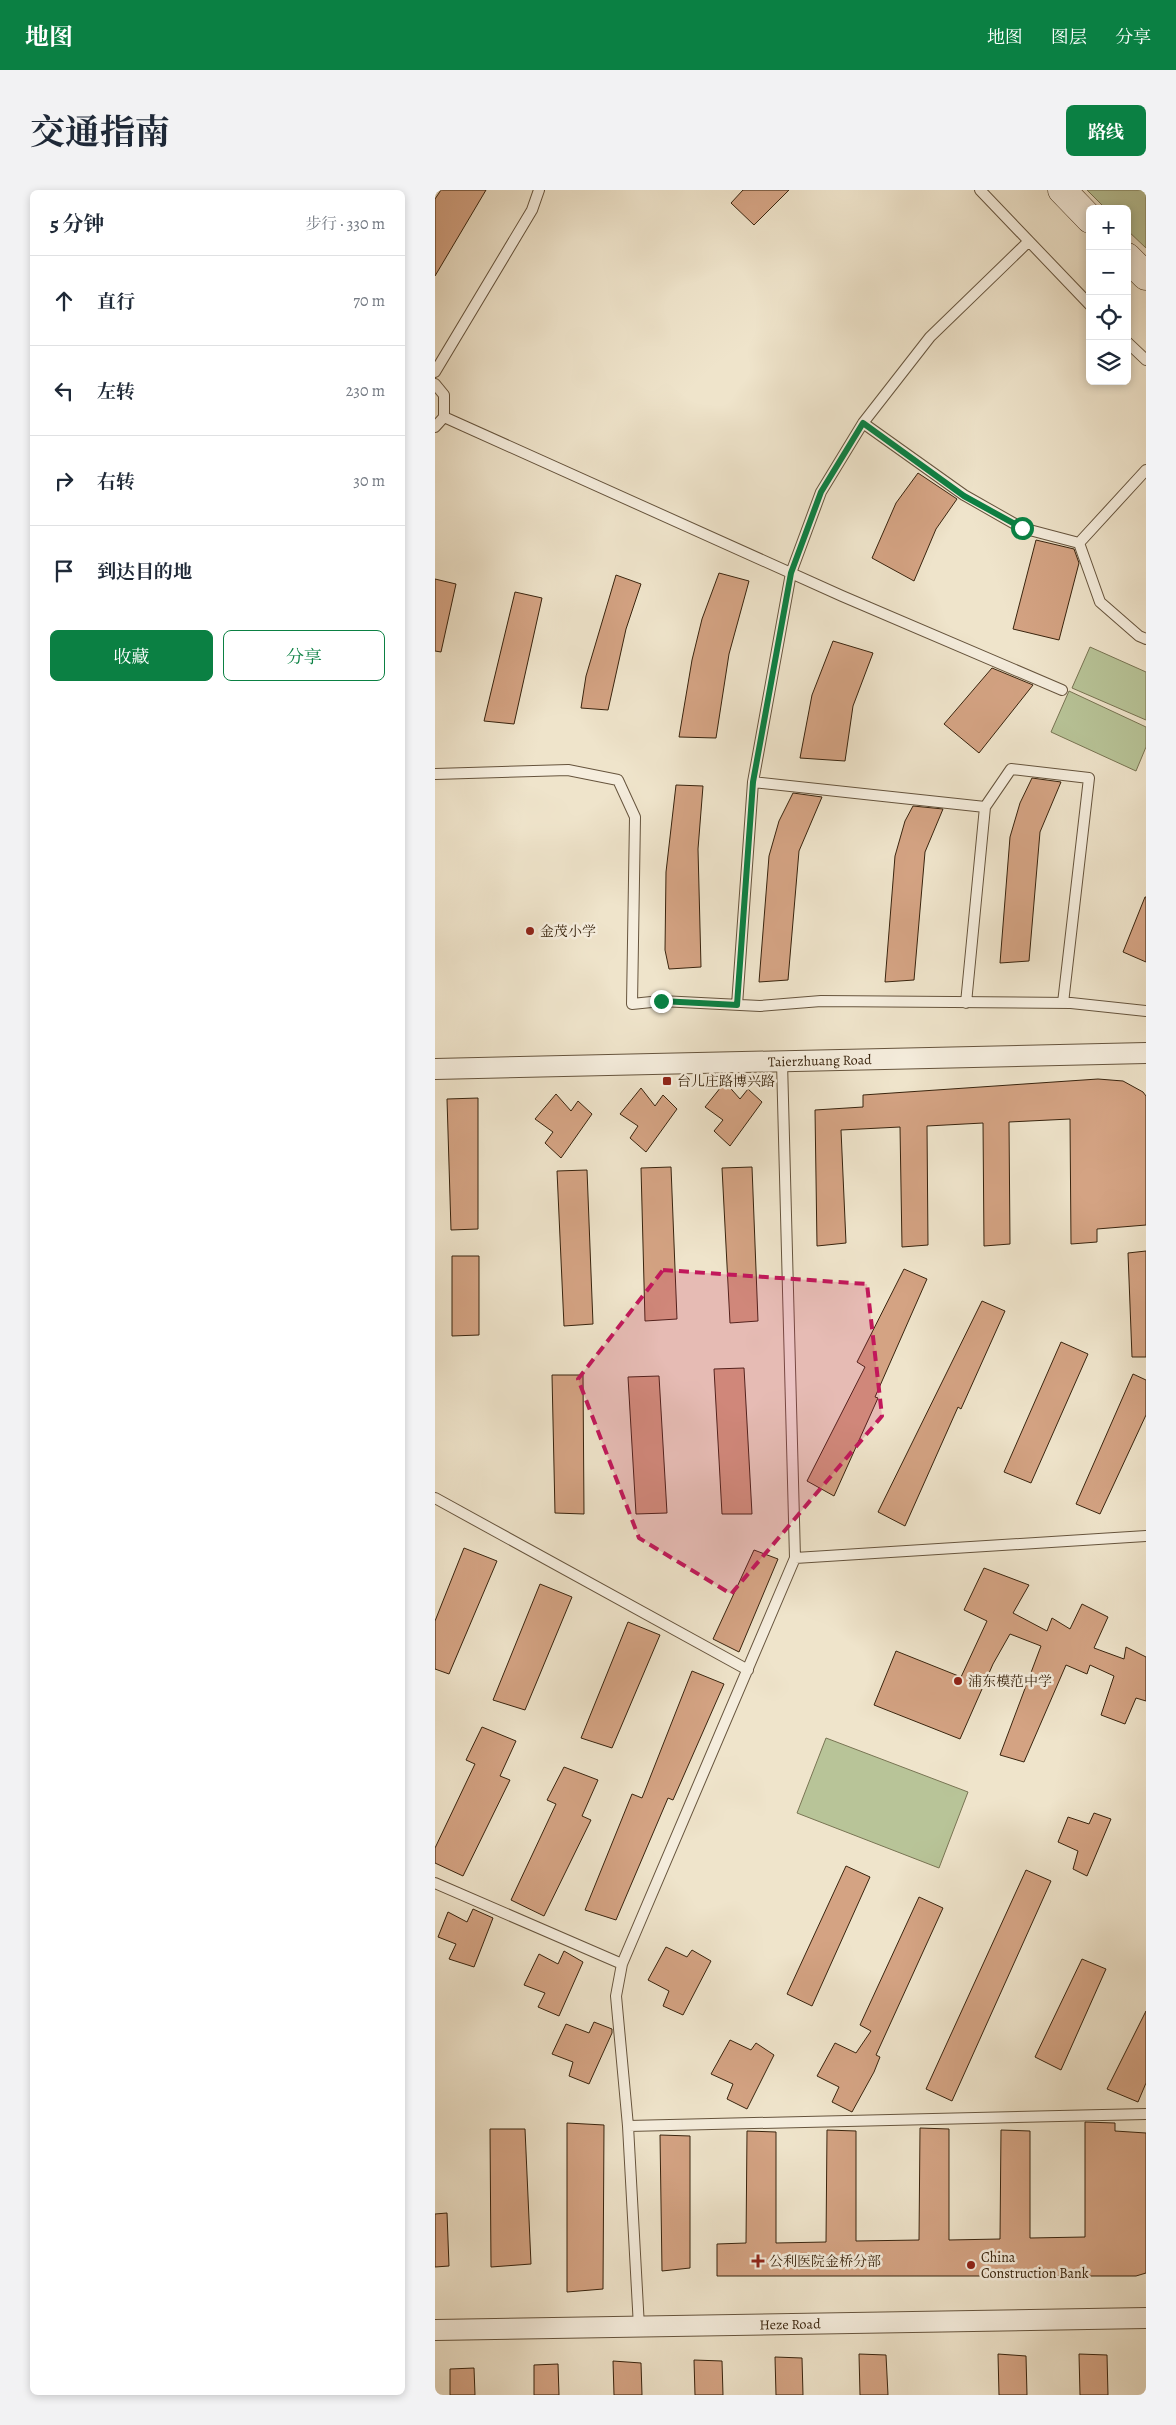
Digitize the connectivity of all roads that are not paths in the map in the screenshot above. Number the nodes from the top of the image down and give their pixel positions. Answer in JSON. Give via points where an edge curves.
{"nodes":[{"id":1,"x":539,"y":190,"type":"edge"},
{"id":2,"x":980,"y":190,"type":"edge"},
{"id":3,"x":1062,"y":190,"type":"edge"},
{"id":4,"x":1086,"y":215,"type":"edge"},
{"id":5,"x":1028,"y":242,"type":"junction"},
{"id":6,"x":1131,"y":261,"type":"edge"},
{"id":7,"x":1146,"y":276,"type":"edge"},
{"id":8,"x":1086,"y":301,"type":"edge"},
{"id":9,"x":1131,"y":346,"type":"edge"},
{"id":10,"x":1146,"y":360,"type":"edge"},
{"id":11,"x":435,"y":372,"type":"edge"},
{"id":12,"x":435,"y":384,"type":"edge"},
{"id":13,"x":445,"y":417,"type":"junction"},
{"id":14,"x":863,"y":423,"type":"junction"},
{"id":15,"x":435,"y":427,"type":"edge"},
{"id":16,"x":1146,"y":470,"type":"edge"},
{"id":17,"x":1079,"y":543,"type":"junction"},
{"id":18,"x":791,"y":573,"type":"junction"},
{"id":19,"x":1146,"y":639,"type":"edge"},
{"id":20,"x":1062,"y":690,"type":"dead end"},
{"id":21,"x":435,"y":774,"type":"edge"},
{"id":22,"x":753,"y":782,"type":"junction"},
{"id":23,"x":985,"y":807,"type":"junction"},
{"id":24,"x":966,"y":1002,"type":"junction"},
{"id":25,"x":1063,"y":1003,"type":"junction"},
{"id":26,"x":737,"y":1005,"type":"junction"},
{"id":27,"x":1146,"y":1010,"type":"edge"},
{"id":28,"x":1146,"y":1053,"type":"edge"},
{"id":29,"x":782,"y":1062,"type":"junction"},
{"id":30,"x":435,"y":1069,"type":"edge"},
{"id":31,"x":435,"y":1498,"type":"edge"},
{"id":32,"x":1146,"y":1536,"type":"edge"},
{"id":33,"x":795,"y":1558,"type":"junction"},
{"id":34,"x":748,"y":1670,"type":"junction"},
{"id":35,"x":435,"y":1883,"type":"edge"},
{"id":36,"x":622,"y":1964,"type":"junction"},
{"id":37,"x":1146,"y":2114,"type":"edge"},
{"id":38,"x":628,"y":2126,"type":"junction"},
{"id":39,"x":1146,"y":2318,"type":"edge"},
{"id":40,"x":639,"y":2327,"type":"junction"},
{"id":41,"x":435,"y":2330,"type":"edge"}],
"edges":[{"from":1,"to":11,"type":"lane","via":[[532,210]]},
{"from":2,"to":5,"type":"lane"},
{"from":3,"to":4,"type":"main road"},
{"from":5,"to":8,"type":"lane"},
{"from":5,"to":14,"type":"lane","via":[[930,337]]},
{"from":6,"to":7,"type":"main road"},
{"from":9,"to":10,"type":"lane"},
{"from":12,"to":13,"type":"lane","via":[[444,395]]},
{"from":13,"to":15,"type":"lane"},
{"from":13,"to":18,"type":"lane"},
{"from":14,"to":17,"type":"lane","via":[[964,496],[1022,528]]},
{"from":14,"to":18,"type":"lane","via":[[821,492]]},
{"from":16,"to":17,"type":"lane"},
{"from":17,"to":19,"type":"lane","via":[[1100,602]]},
{"from":18,"to":20,"type":"lane"},
{"from":18,"to":22,"type":"lane"},
{"from":21,"to":26,"type":"lane","via":[[567,770],[619,780],[635,817],[632,1004],[661,1001]]},
{"from":22,"to":23,"type":"lane"},
{"from":22,"to":26,"type":"lane"},
{"from":23,"to":24,"type":"lane"},
{"from":23,"to":25,"type":"lane","via":[[1011,769],[1089,778]]},
{"from":24,"to":25,"type":"lane"},
{"from":24,"to":26,"type":"lane","via":[[821,1001]]},
{"from":25,"to":27,"type":"lane"},
{"from":28,"to":29,"type":"street","name":"Taierzhuang Road"},
{"from":29,"to":30,"type":"street","name":"Taierzhuang Road"},
{"from":29,"to":33,"type":"lane"},
{"from":31,"to":34,"type":"lane"},
{"from":32,"to":33,"type":"lane"},
{"from":33,"to":34,"type":"lane"},
{"from":34,"to":36,"type":"lane"},
{"from":35,"to":36,"type":"lane"},
{"from":36,"to":38,"type":"lane","via":[[616,1996]]},
{"from":37,"to":38,"type":"lane"},
{"from":38,"to":40,"type":"lane"},
{"from":39,"to":40,"type":"street","name":"Heze Road"},
{"from":40,"to":41,"type":"street","name":"Heze Road"}]}
